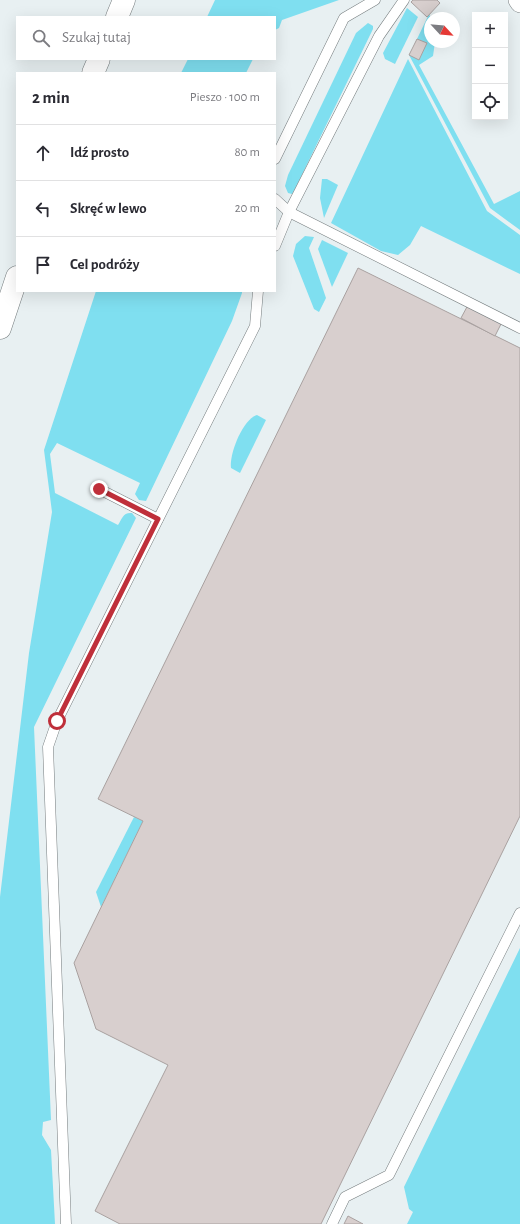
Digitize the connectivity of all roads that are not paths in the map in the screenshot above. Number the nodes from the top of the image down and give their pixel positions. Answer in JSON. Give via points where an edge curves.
{"nodes":[{"id":1,"x":124,"y":0,"type":"edge"},
{"id":2,"x":375,"y":0,"type":"edge"},
{"id":3,"x":404,"y":0,"type":"edge"},
{"id":4,"x":518,"y":0,"type":"edge"},
{"id":5,"x":520,"y":3,"type":"edge"},
{"id":6,"x":117,"y":16,"type":"edge"},
{"id":7,"x":99,"y":60,"type":"edge"},
{"id":8,"x":93,"y":72,"type":"edge"},
{"id":9,"x":276,"y":157,"type":"edge"},
{"id":10,"x":276,"y":200,"type":"edge"},
{"id":11,"x":289,"y":212,"type":"junction"},
{"id":12,"x":276,"y":244,"type":"edge"},
{"id":13,"x":16,"y":280,"type":"edge"},
{"id":14,"x":258,"y":292,"type":"edge"},
{"id":15,"x":0,"y":328,"type":"edge"},
{"id":16,"x":520,"y":328,"type":"edge"},
{"id":17,"x":99,"y":489,"type":"dead end"},
{"id":18,"x":158,"y":519,"type":"junction"},
{"id":19,"x":520,"y":913,"type":"edge"},
{"id":20,"x":66,"y":1224,"type":"edge"},
{"id":21,"x":332,"y":1224,"type":"edge"}],
"edges":[{"from":1,"to":6,"type":"main road"},
{"from":2,"to":9,"type":"lane","via":[[344,18]]},
{"from":3,"to":11,"type":"lane","via":[[379,36]]},
{"from":4,"to":5,"type":"street"},
{"from":7,"to":8,"type":"main road"},
{"from":10,"to":11,"type":"lane"},
{"from":11,"to":12,"type":"lane"},
{"from":11,"to":16,"type":"lane"},
{"from":13,"to":15,"type":"main road"},
{"from":14,"to":18,"type":"lane","via":[[255,326]]},
{"from":17,"to":18,"type":"lane"},
{"from":18,"to":20,"type":"lane","via":[[57,721],[48,747]]},
{"from":19,"to":21,"type":"lane","via":[[389,1176],[346,1197]]}]}
